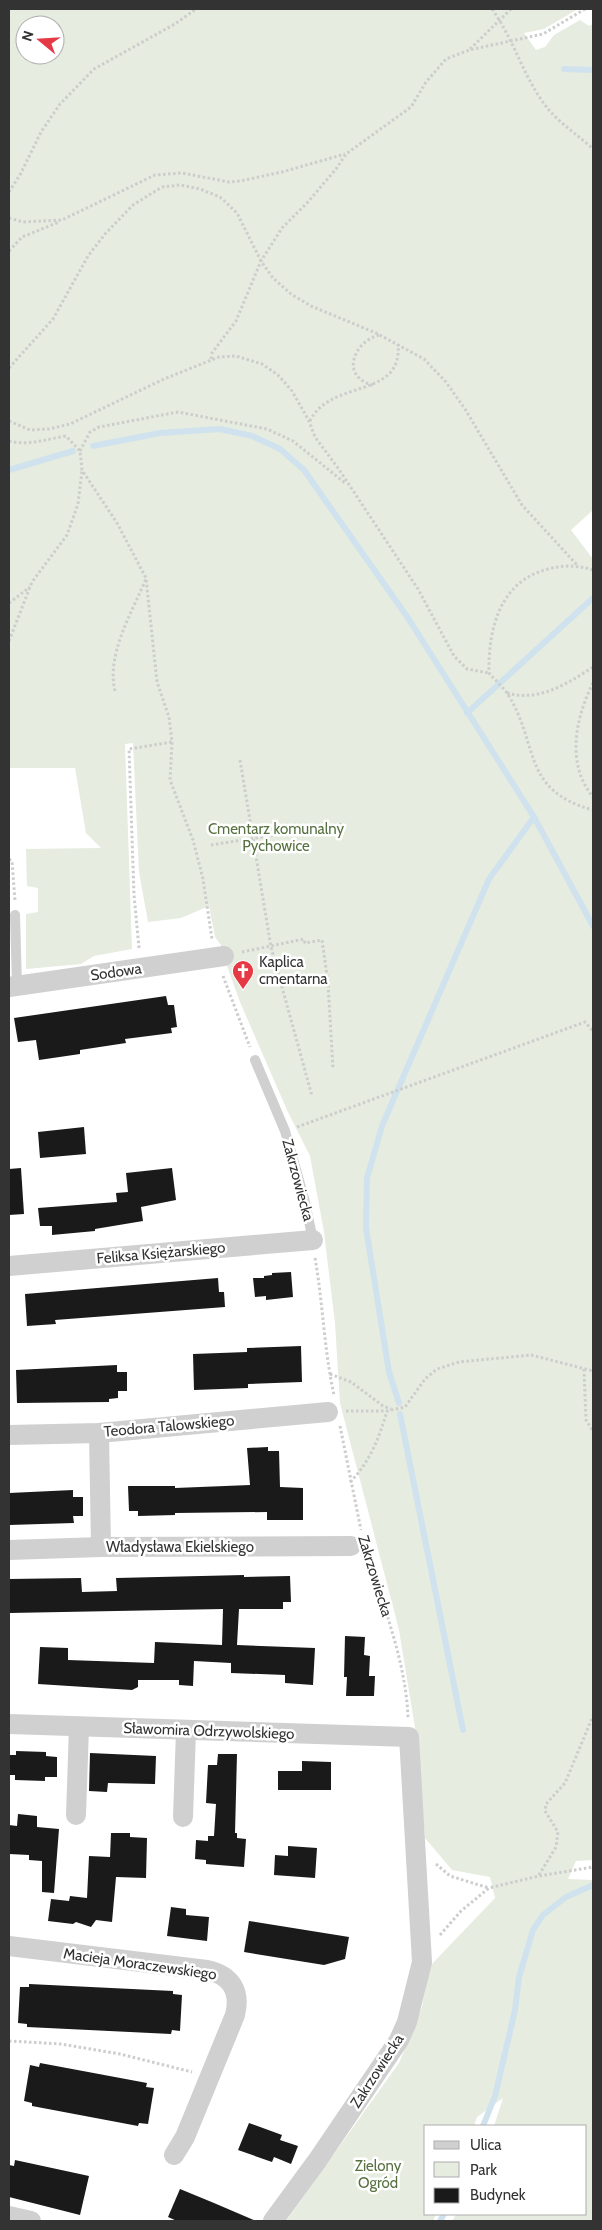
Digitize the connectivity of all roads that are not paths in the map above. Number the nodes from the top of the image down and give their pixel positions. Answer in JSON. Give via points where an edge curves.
{"nodes":[{"id":1,"x":15,"y":915,"type":"road end"},
{"id":2,"x":220,"y":957,"type":"road end"},
{"id":3,"x":13,"y":986,"type":"edge"},
{"id":4,"x":255,"y":1060,"type":"road end"},
{"id":5,"x":313,"y":1240,"type":"joint"},
{"id":6,"x":9,"y":1266,"type":"edge"},
{"id":7,"x":335,"y":1411,"type":"road end"},
{"id":8,"x":99,"y":1433,"type":"junction"},
{"id":9,"x":9,"y":1435,"type":"edge"},
{"id":10,"x":360,"y":1545,"type":"road end"},
{"id":11,"x":101,"y":1547,"type":"junction"},
{"id":12,"x":9,"y":1550,"type":"edge"},
{"id":13,"x":9,"y":1724,"type":"edge"},
{"id":14,"x":79,"y":1727,"type":"junction"},
{"id":15,"x":186,"y":1731,"type":"junction"},
{"id":16,"x":409,"y":1736,"type":"joint"},
{"id":17,"x":76,"y":1815,"type":"dead end"},
{"id":18,"x":184,"y":1817,"type":"dead end"},
{"id":19,"x":9,"y":1946,"type":"edge"},
{"id":20,"x":174,"y":2156,"type":"dead end"},
{"id":21,"x":9,"y":2216,"type":"edge"},
{"id":22,"x":31,"y":2221,"type":"edge"},
{"id":23,"x":273,"y":2221,"type":"edge"}],
"edges":[{"from":1,"to":3,"type":"lane"},
{"from":2,"to":3,"type":"street","name":"Sodowa"},
{"from":4,"to":5,"type":"lane","name":"Zakrzowiecka","via":[[285,1131]]},
{"from":5,"to":6,"type":"street","name":"Feliksa Księżarskiego"},
{"from":7,"to":8,"type":"street","name":"Teodora Talowskiego"},
{"from":8,"to":9,"type":"street","name":"Teodora Talowskiego"},
{"from":8,"to":11,"type":"street"},
{"from":10,"to":11,"type":"street","name":"Władysława Ekielskiego"},
{"from":11,"to":12,"type":"street","name":"Władysława Ekielskiego"},
{"from":13,"to":14,"type":"street","name":"Sławomira Odrzywolskiego"},
{"from":14,"to":15,"type":"street","name":"Sławomira Odrzywolskiego"},
{"from":14,"to":17,"type":"street"},
{"from":15,"to":16,"type":"street","name":"Sławomira Odrzywolskiego"},
{"from":15,"to":18,"type":"street"},
{"from":16,"to":23,"type":"street","name":"Zakrzowiecka","via":[[422,1962],[407,2022],[399,2040],[318,2161]]},
{"from":19,"to":20,"type":"street","name":"Macieja Moraczewskiego","via":[[206,1970],[224,1976],[235,1988],[238,2006],[185,2137]]},
{"from":21,"to":22,"type":"street"}]}
